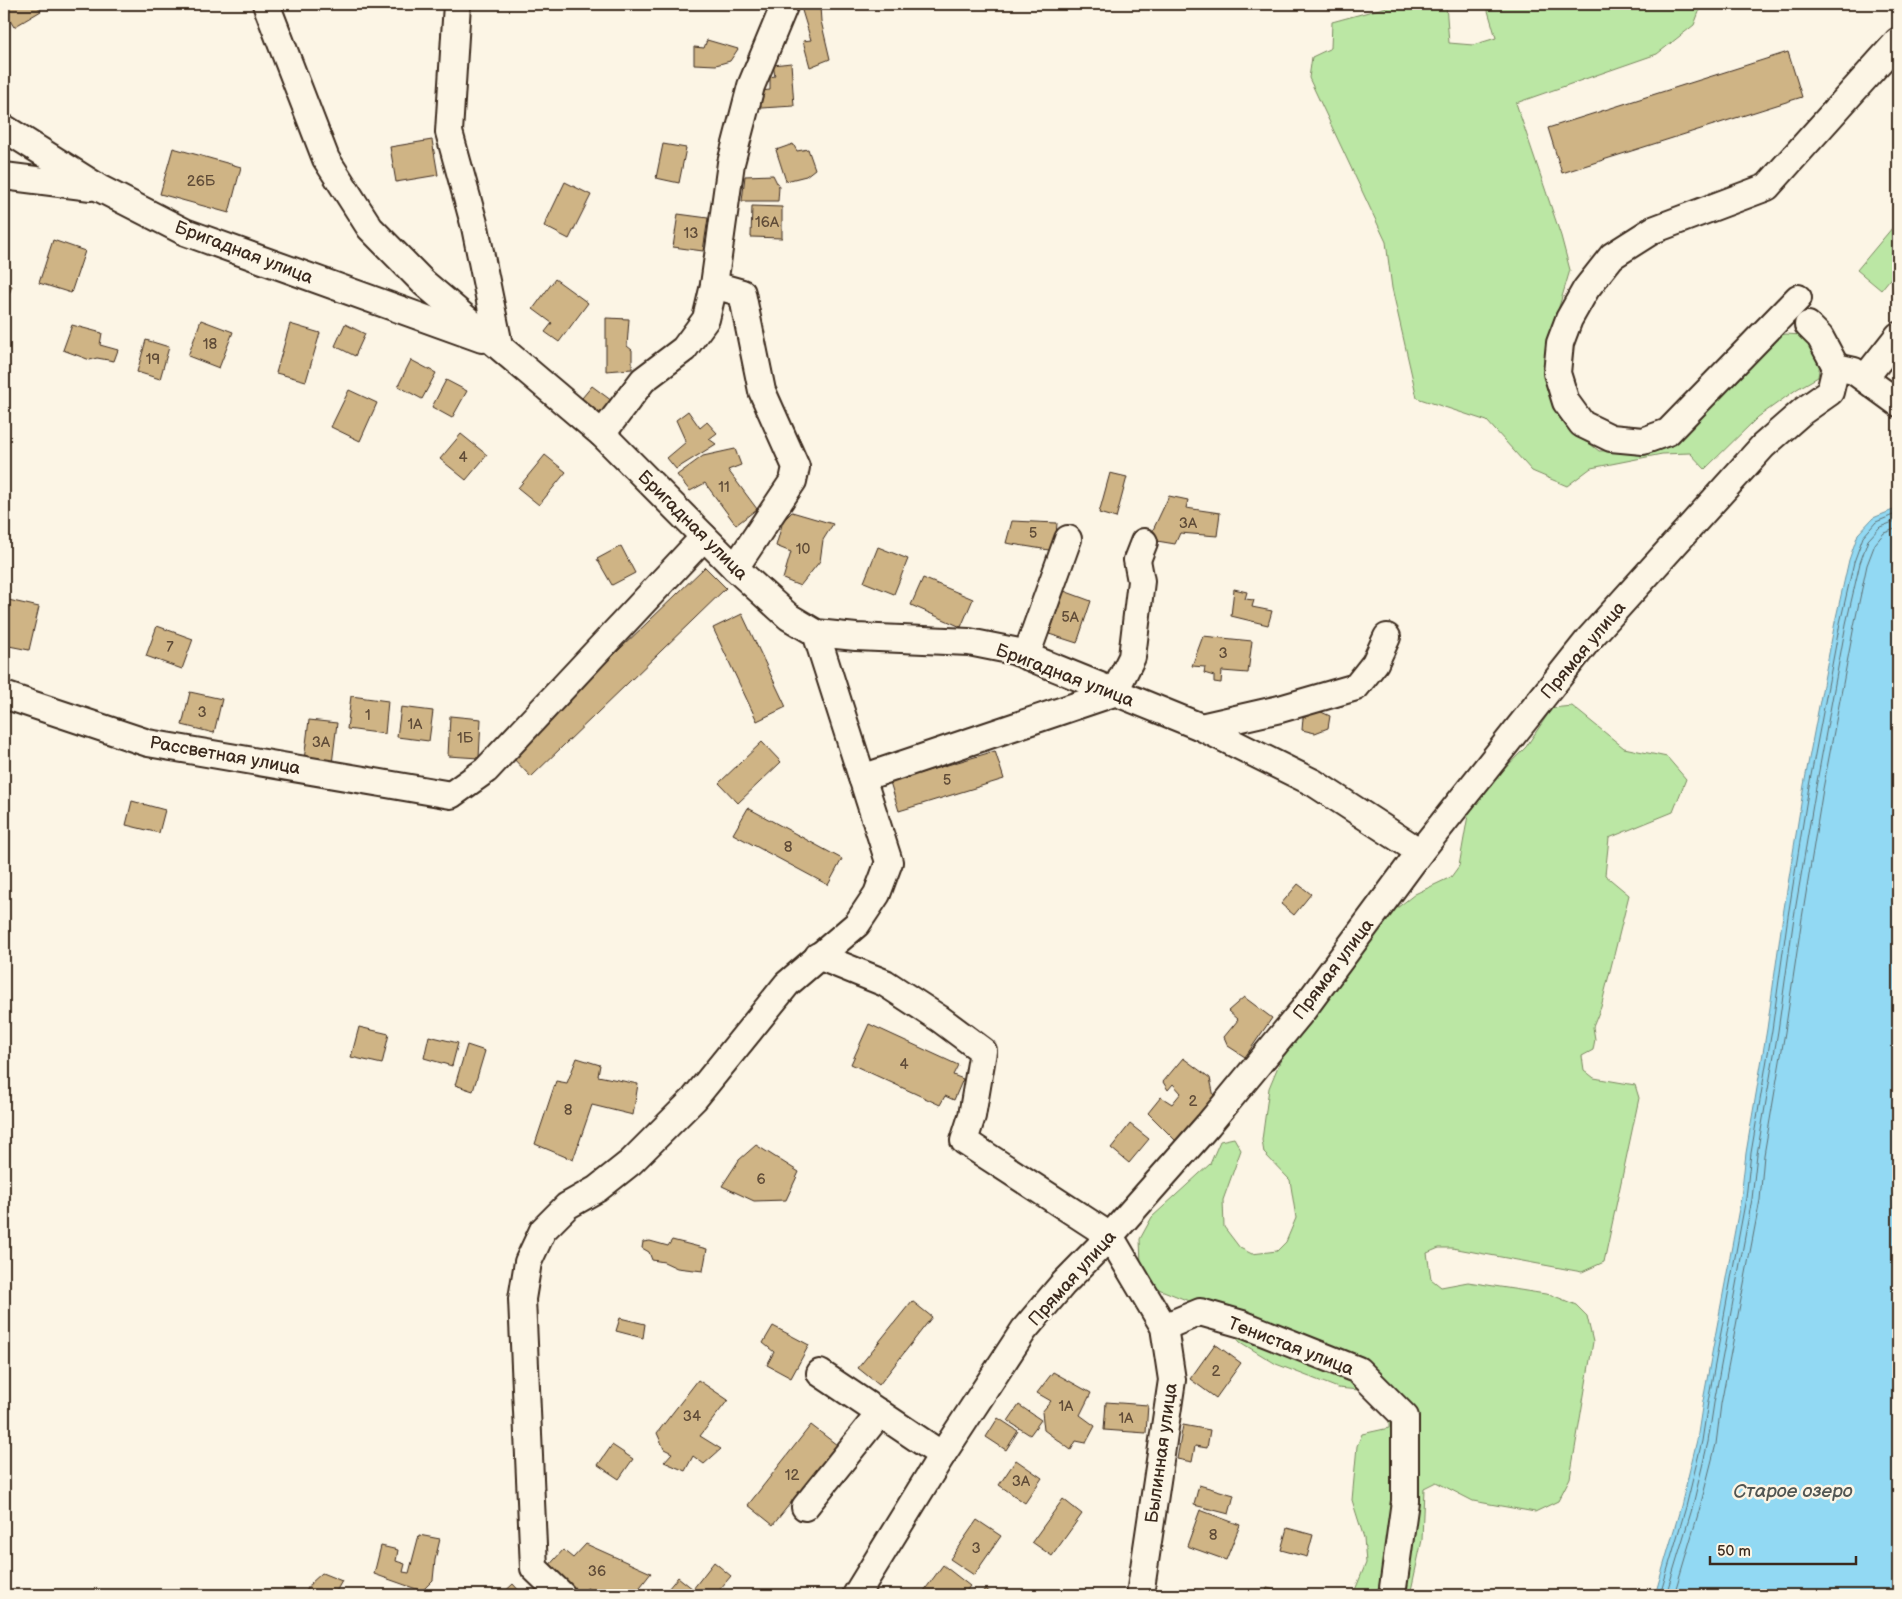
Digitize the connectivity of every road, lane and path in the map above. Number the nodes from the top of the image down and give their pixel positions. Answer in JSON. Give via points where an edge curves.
{"nodes":[{"id":1,"x":266,"y":4,"type":"edge"},
{"id":2,"x":456,"y":4,"type":"edge"},
{"id":3,"x":785,"y":4,"type":"edge"},
{"id":4,"x":1898,"y":41,"type":"edge"},
{"id":5,"x":4,"y":128,"type":"edge"},
{"id":6,"x":4,"y":176,"type":"edge"},
{"id":7,"x":99,"y":188,"type":"junction"},
{"id":8,"x":714,"y":285,"type":"junction"},
{"id":9,"x":1798,"y":298,"type":"dead end"},
{"id":10,"x":1808,"y":325,"type":"dead end"},
{"id":11,"x":1898,"y":336,"type":"edge"},
{"id":12,"x":499,"y":345,"type":"junction"},
{"id":13,"x":1836,"y":366,"type":"junction"},
{"id":14,"x":1866,"y":378,"type":"junction"},
{"id":15,"x":1898,"y":403,"type":"edge"},
{"id":16,"x":602,"y":434,"type":"junction"},
{"id":17,"x":704,"y":537,"type":"junction"},
{"id":18,"x":1068,"y":539,"type":"dead end"},
{"id":19,"x":1144,"y":542,"type":"dead end"},
{"id":20,"x":735,"y":568,"type":"junction"},
{"id":21,"x":816,"y":633,"type":"junction"},
{"id":22,"x":1387,"y":637,"type":"dead end"},
{"id":23,"x":1026,"y":656,"type":"junction"},
{"id":24,"x":1114,"y":693,"type":"junction"},
{"id":25,"x":4,"y":695,"type":"edge"},
{"id":26,"x":1201,"y":727,"type":"junction"},
{"id":27,"x":862,"y":778,"type":"junction"},
{"id":28,"x":1420,"y":852,"type":"junction"},
{"id":29,"x":818,"y":956,"type":"junction"},
{"id":30,"x":1110,"y":1236,"type":"junction"},
{"id":31,"x":1164,"y":1328,"type":"junction"},
{"id":32,"x":820,"y":1373,"type":"dead end"},
{"id":33,"x":880,"y":1414,"type":"junction"},
{"id":34,"x":942,"y":1455,"type":"junction"},
{"id":35,"x":805,"y":1507,"type":"dead end"},
{"id":36,"x":562,"y":1595,"type":"edge"},
{"id":37,"x":856,"y":1595,"type":"edge"},
{"id":38,"x":1140,"y":1595,"type":"edge"},
{"id":39,"x":1392,"y":1595,"type":"edge"}],
"edges":[{"from":1,"to":12,"type":"street","name":"Бригадная улица","via":[[326,160],[370,228],[424,283]]},
{"from":2,"to":12,"type":"street","via":[[448,132],[475,226]]},
{"from":3,"to":8,"type":"street","via":[[751,86],[731,163]]},
{"from":4,"to":9,"type":"street","via":[[1768,187],[1653,230],[1612,256],[1586,289],[1560,343],[1557,373],[1566,402],[1582,424],[1611,438],[1643,441],[1668,432]]},
{"from":5,"to":7,"type":"street","name":"Бригадная улица"},
{"from":6,"to":7,"type":"street"},
{"from":7,"to":12,"type":"street","name":"Бригадная улица","via":[[185,232]]},
{"from":8,"to":16,"type":"street","via":[[706,319],[684,349],[643,380]]},
{"from":8,"to":20,"type":"street","via":[[742,293],[762,391],[796,467],[793,482]]},
{"from":10,"to":13,"type":"street","via":[[1820,337]]},
{"from":11,"to":14,"type":"street"},
{"from":12,"to":16,"type":"street","name":"Бригадная улица"},
{"from":13,"to":14,"type":"street"},
{"from":13,"to":28,"type":"street","name":"Прямая улица","via":[[1830,392],[1763,446],[1589,639]]},
{"from":14,"to":15,"type":"street"},
{"from":16,"to":17,"type":"street","name":"Бригадная улица"},
{"from":17,"to":20,"type":"street","name":"Бригадная улица"},
{"from":17,"to":25,"type":"street","name":"Рассветная улица","via":[[486,770],[451,795],[148,743]]},
{"from":18,"to":23,"type":"street"},
{"from":19,"to":24,"type":"street","via":[[1137,560],[1141,581],[1132,657]]},
{"from":20,"to":21,"type":"street","name":"Бригадная улица","via":[[789,617]]},
{"from":21,"to":23,"type":"street","name":"Бригадная улица","via":[[969,642]]},
{"from":21,"to":27,"type":"street"},
{"from":22,"to":26,"type":"street","via":[[1375,663],[1356,687]]},
{"from":23,"to":24,"type":"street","name":"Бригадная улица"},
{"from":24,"to":26,"type":"street","name":"Бригадная улица"},
{"from":24,"to":27,"type":"street"},
{"from":26,"to":28,"type":"street","name":"Бригадная улица","via":[[1314,783]]},
{"from":27,"to":29,"type":"street","via":[[889,862],[877,894],[857,924]]},
{"from":28,"to":30,"type":"street","name":"Прямая улица","via":[[1303,1010]]},
{"from":29,"to":30,"type":"street","via":[[885,984],[983,1051],[972,1116],[964,1141]]},
{"from":29,"to":36,"type":"street","via":[[787,984],[694,1099],[631,1162],[597,1189],[567,1206],[543,1230],[528,1262],[522,1299],[534,1568]]},
{"from":30,"to":31,"type":"street","name":"Былинная улица"},
{"from":30,"to":34,"type":"street","name":"Прямая улица","via":[[1024,1330]]},
{"from":31,"to":38,"type":"street","name":"Былинная улица","via":[[1172,1380]]},
{"from":31,"to":39,"type":"street","name":"Тенистая улица","via":[[1200,1312],[1242,1324],[1358,1370],[1405,1417],[1405,1501]]},
{"from":32,"to":33,"type":"street"},
{"from":33,"to":34,"type":"street"},
{"from":33,"to":35,"type":"street"},
{"from":34,"to":37,"type":"street","name":"Прямая улица"}]}
